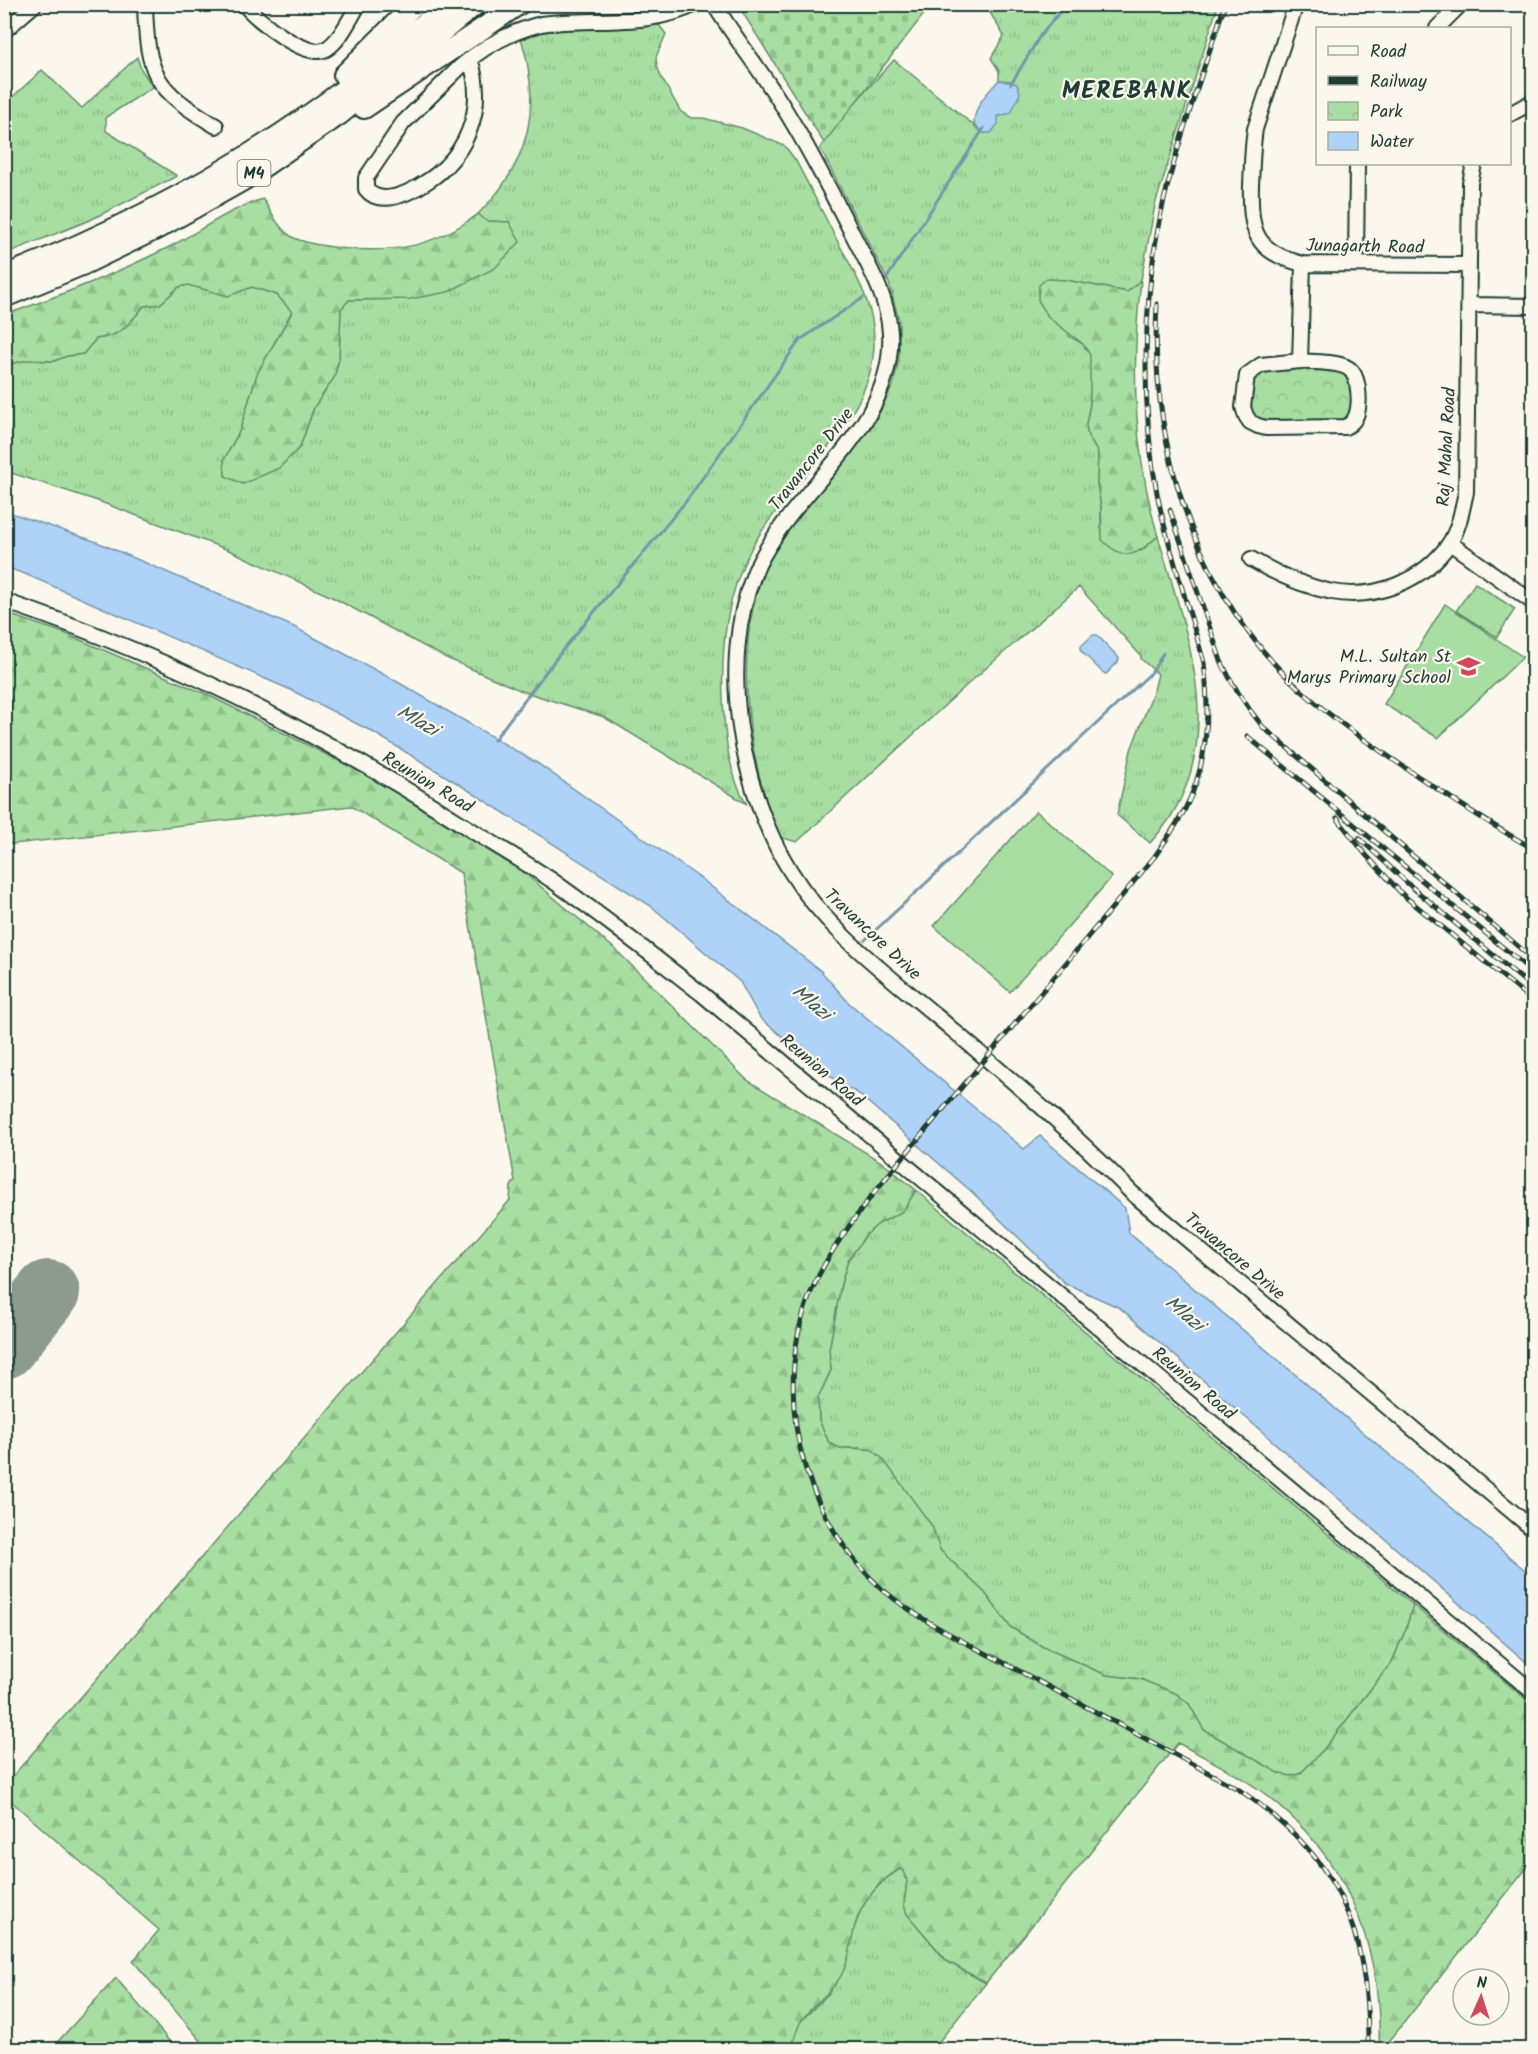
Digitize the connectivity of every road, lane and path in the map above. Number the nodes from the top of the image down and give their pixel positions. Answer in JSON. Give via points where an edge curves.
{"nodes":[{"id":1,"x":35,"y":4,"type":"edge"},
{"id":2,"x":145,"y":4,"type":"edge"},
{"id":3,"x":244,"y":4,"type":"edge"},
{"id":4,"x":358,"y":4,"type":"edge"},
{"id":5,"x":415,"y":4,"type":"edge"},
{"id":6,"x":447,"y":4,"type":"edge"},
{"id":7,"x":476,"y":4,"type":"edge"},
{"id":8,"x":519,"y":4,"type":"edge"},
{"id":9,"x":696,"y":4,"type":"edge"},
{"id":10,"x":714,"y":4,"type":"edge"},
{"id":11,"x":1296,"y":4,"type":"edge"},
{"id":12,"x":1461,"y":4,"type":"edge"},
{"id":13,"x":1438,"y":27,"type":"edge"},
{"id":14,"x":4,"y":31,"type":"edge"},
{"id":15,"x":470,"y":58,"type":"junction"},
{"id":16,"x":1533,"y":101,"type":"edge"},
{"id":17,"x":1511,"y":113,"type":"edge"},
{"id":18,"x":216,"y":126,"type":"dead end"},
{"id":19,"x":288,"y":129,"type":"junction"},
{"id":20,"x":1357,"y":165,"type":"edge"},
{"id":21,"x":1474,"y":165,"type":"edge"},
{"id":22,"x":245,"y":179,"type":"junction"},
{"id":23,"x":1303,"y":264,"type":"junction"},
{"id":24,"x":1356,"y":264,"type":"junction"},
{"id":25,"x":1469,"y":266,"type":"junction"},
{"id":26,"x":4,"y":276,"type":"edge"},
{"id":27,"x":4,"y":297,"type":"edge"},
{"id":28,"x":1469,"y":305,"type":"junction"},
{"id":29,"x":1533,"y":306,"type":"edge"},
{"id":30,"x":1300,"y":361,"type":"junction"},
{"id":31,"x":1450,"y":543,"type":"junction"},
{"id":32,"x":1251,"y":559,"type":"dead end"},
{"id":33,"x":4,"y":601,"type":"edge"},
{"id":34,"x":1533,"y":603,"type":"edge"},
{"id":35,"x":1533,"y":1530,"type":"edge"},
{"id":36,"x":1533,"y":1693,"type":"edge"}],
"edges":[{"from":1,"to":14,"type":"street"},
{"from":2,"to":18,"type":"street","via":[[147,51],[156,75],[172,96]]},
{"from":3,"to":4,"type":"street","via":[[276,32],[315,52],[334,42]]},
{"from":5,"to":19,"type":"highway"},
{"from":6,"to":19,"type":"highway","number":"M4","via":[[352,84]]},
{"from":7,"to":22,"type":"highway","number":"M4","via":[[339,114]]},
{"from":8,"to":22,"type":"highway","via":[[388,93]]},
{"from":9,"to":15,"type":"street","via":[[657,18],[541,24],[494,41]]},
{"from":10,"to":35,"type":"street","name":"Travancore Drive","via":[[777,97],[812,158],[877,283],[891,335],[885,376],[873,406],[770,544],[754,575],[743,615],[738,665],[743,746],[754,792],[777,847],[811,901],[844,937],[1076,1136],[1132,1193]]},
{"from":11,"to":23,"type":"street","name":"Junagarth Road","via":[[1255,129],[1251,218],[1267,249]]},
{"from":12,"to":13,"type":"street"},
{"from":15,"to":15,"type":"street","via":[[397,131],[366,178],[370,194],[384,198],[404,193],[433,178],[454,158],[475,112],[477,86]]},
{"from":16,"to":17,"type":"street"},
{"from":19,"to":26,"type":"highway","number":"M4","via":[[215,176],[135,220]]},
{"from":20,"to":24,"type":"street"},
{"from":21,"to":25,"type":"street","name":"Raj Mahal Road"},
{"from":22,"to":27,"type":"highway","number":"M4","via":[[156,229]]},
{"from":23,"to":24,"type":"street","name":"Junagarth Road"},
{"from":23,"to":30,"type":"street"},
{"from":24,"to":25,"type":"street","name":"Junagarth Road"},
{"from":25,"to":28,"type":"street","name":"Raj Mahal Road"},
{"from":28,"to":29,"type":"street"},
{"from":28,"to":31,"type":"street","name":"Raj Mahal Road","via":[[1466,492]]},
{"from":30,"to":30,"type":"street","via":[[1338,365],[1356,376],[1356,417],[1351,424],[1266,428],[1250,422],[1243,407],[1247,375],[1261,365]]},
{"from":31,"to":32,"type":"street","name":"Raj Mahal Road","via":[[1415,577],[1377,592],[1357,594],[1332,592],[1277,574]]},
{"from":31,"to":34,"type":"street"},
{"from":33,"to":36,"type":"street","name":"Reunion Road","via":[[133,650],[312,734],[551,879],[710,1001],[896,1155]]}]}
